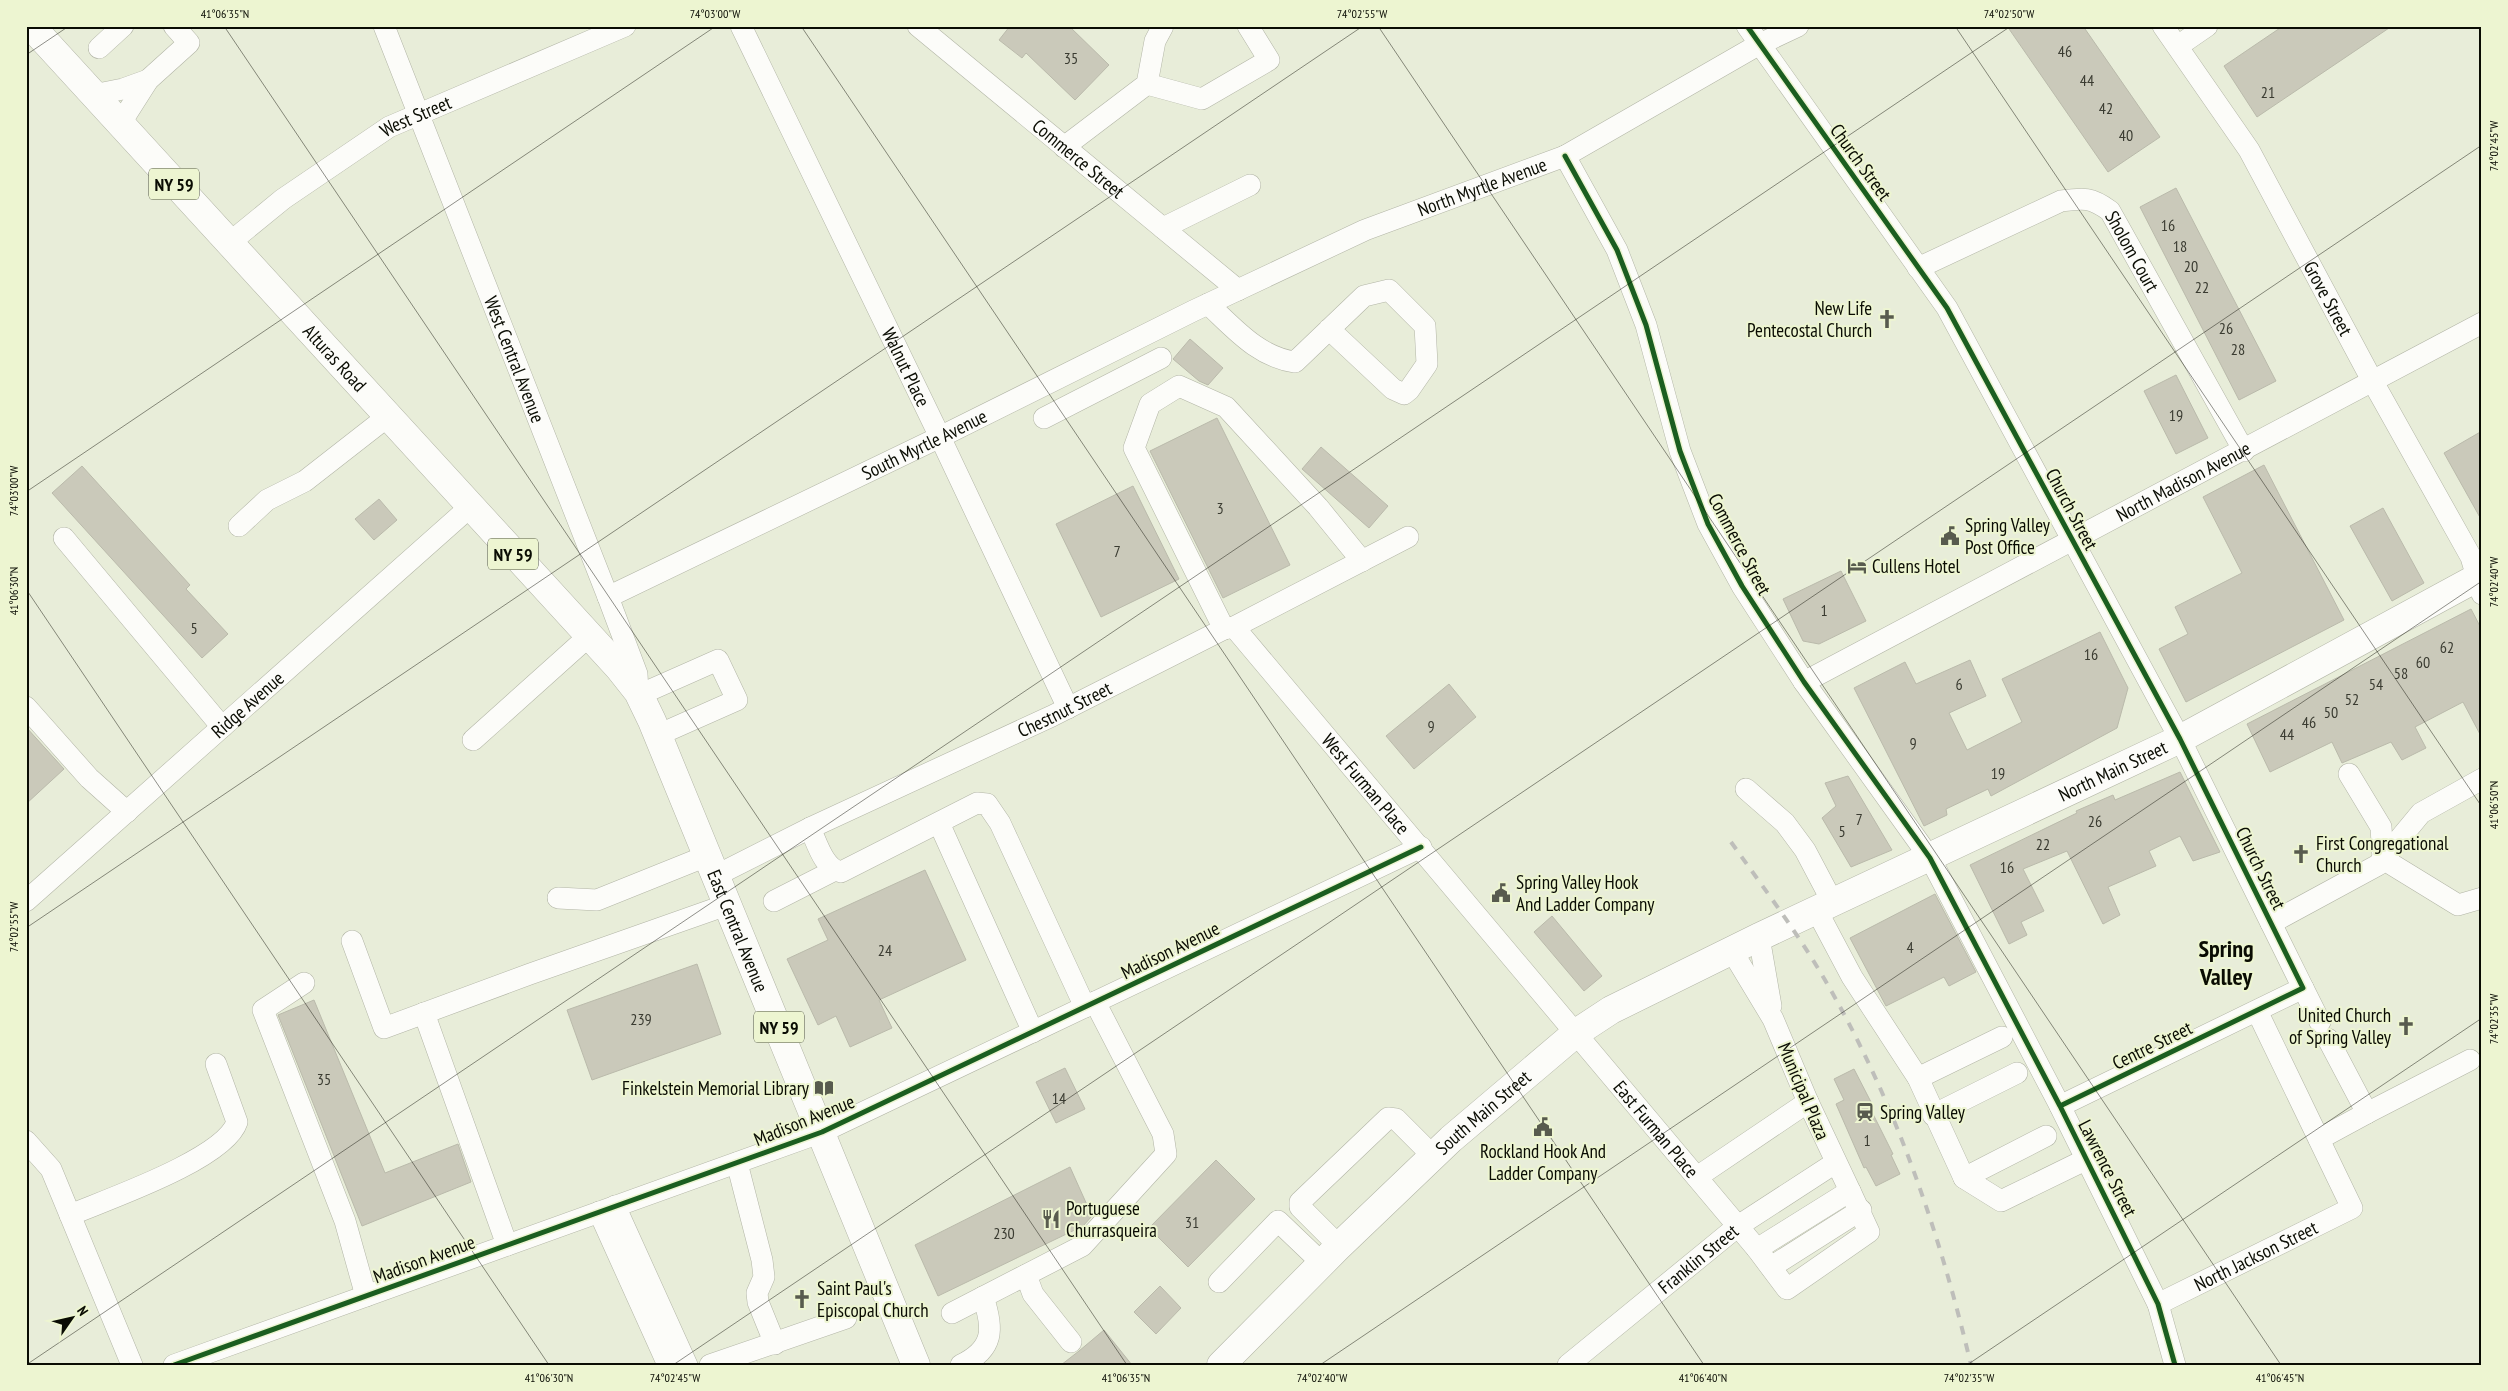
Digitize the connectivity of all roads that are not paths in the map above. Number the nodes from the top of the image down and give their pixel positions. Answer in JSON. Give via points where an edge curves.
{"nodes":[{"id":1,"x":31,"y":26,"type":"edge"},
{"id":2,"x":123,"y":26,"type":"edge"},
{"id":3,"x":174,"y":26,"type":"edge"},
{"id":4,"x":384,"y":26,"type":"edge"},
{"id":5,"x":625,"y":26,"type":"edge"},
{"id":6,"x":741,"y":26,"type":"edge"},
{"id":7,"x":918,"y":26,"type":"edge"},
{"id":8,"x":1163,"y":26,"type":"edge"},
{"id":9,"x":1248,"y":26,"type":"edge"},
{"id":10,"x":1747,"y":26,"type":"edge"},
{"id":11,"x":1798,"y":26,"type":"edge"},
{"id":12,"x":2163,"y":26,"type":"edge"},
{"id":13,"x":2207,"y":26,"type":"edge"},
{"id":14,"x":1758,"y":45,"type":"junction"},
{"id":15,"x":2178,"y":46,"type":"junction"},
{"id":16,"x":99,"y":48,"type":"dead end"},
{"id":17,"x":148,"y":80,"type":"junction"},
{"id":18,"x":1147,"y":84,"type":"junction"},
{"id":19,"x":93,"y":95,"type":"junction"},
{"id":20,"x":418,"y":113,"type":"junction"},
{"id":21,"x":120,"y":124,"type":"junction"},
{"id":22,"x":1064,"y":147,"type":"junction"},
{"id":23,"x":1565,"y":156,"type":"junction"},
{"id":24,"x":1250,"y":185,"type":"dead end"},
{"id":25,"x":1163,"y":228,"type":"junction"},
{"id":26,"x":228,"y":244,"type":"junction"},
{"id":27,"x":1918,"y":268,"type":"junction"},
{"id":28,"x":1238,"y":290,"type":"junction"},
{"id":29,"x":1208,"y":304,"type":"junction"},
{"id":30,"x":2482,"y":323,"type":"edge"},
{"id":31,"x":1329,"y":329,"type":"junction"},
{"id":32,"x":1149,"y":333,"type":"junction"},
{"id":33,"x":1161,"y":358,"type":"junction"},
{"id":34,"x":2373,"y":382,"type":"junction"},
{"id":35,"x":1179,"y":386,"type":"junction"},
{"id":36,"x":387,"y":417,"type":"junction"},
{"id":37,"x":1044,"y":418,"type":"dead end"},
{"id":38,"x":940,"y":437,"type":"junction"},
{"id":39,"x":2244,"y":451,"type":"junction"},
{"id":40,"x":470,"y":507,"type":"junction"},
{"id":41,"x":239,"y":526,"type":"dead end"},
{"id":42,"x":1408,"y":537,"type":"dead end"},
{"id":43,"x":64,"y":538,"type":"dead end"},
{"id":44,"x":2072,"y":542,"type":"junction"},
{"id":45,"x":1362,"y":561,"type":"junction"},
{"id":46,"x":2480,"y":582,"type":"edge"},
{"id":47,"x":608,"y":597,"type":"junction"},
{"id":48,"x":1229,"y":628,"type":"junction"},
{"id":49,"x":590,"y":636,"type":"junction"},
{"id":50,"x":1804,"y":682,"type":"junction"},
{"id":51,"x":638,"y":694,"type":"junction"},
{"id":52,"x":26,"y":707,"type":"edge"},
{"id":53,"x":1068,"y":708,"type":"junction"},
{"id":54,"x":222,"y":727,"type":"junction"},
{"id":55,"x":658,"y":735,"type":"junction"},
{"id":56,"x":2180,"y":739,"type":"junction"},
{"id":57,"x":473,"y":740,"type":"dead end"},
{"id":58,"x":2349,"y":774,"type":"dead end"},
{"id":59,"x":2482,"y":779,"type":"edge"},
{"id":60,"x":1746,"y":789,"type":"dead end"},
{"id":61,"x":127,"y":812,"type":"junction"},
{"id":62,"x":940,"y":823,"type":"junction"},
{"id":63,"x":810,"y":828,"type":"junction"},
{"id":64,"x":1421,"y":847,"type":"junction"},
{"id":65,"x":1930,"y":858,"type":"junction"},
{"id":66,"x":2383,"y":859,"type":"junction"},
{"id":67,"x":713,"y":865,"type":"junction"},
{"id":68,"x":833,"y":871,"type":"junction"},
{"id":69,"x":558,"y":898,"type":"dead end"},
{"id":70,"x":2482,"y":898,"type":"edge"},
{"id":71,"x":26,"y":901,"type":"edge"},
{"id":72,"x":774,"y":901,"type":"dead end"},
{"id":73,"x":729,"y":904,"type":"junction"},
{"id":74,"x":1825,"y":907,"type":"junction"},
{"id":75,"x":2271,"y":923,"type":"junction"},
{"id":76,"x":1789,"y":924,"type":"joint"},
{"id":77,"x":1760,"y":937,"type":"junction"},
{"id":78,"x":352,"y":942,"type":"dead end"},
{"id":79,"x":1732,"y":951,"type":"junction"},
{"id":80,"x":304,"y":983,"type":"dead end"},
{"id":81,"x":2303,"y":988,"type":"junction"},
{"id":82,"x":1090,"y":1004,"type":"junction"},
{"id":83,"x":2257,"y":1011,"type":"junction"},
{"id":84,"x":424,"y":1013,"type":"junction"},
{"id":85,"x":1773,"y":1019,"type":"junction"},
{"id":86,"x":1033,"y":1032,"type":"junction"},
{"id":87,"x":1576,"y":1033,"type":"junction"},
{"id":88,"x":2002,"y":1037,"type":"dead end"},
{"id":89,"x":2470,"y":1060,"type":"dead end"},
{"id":90,"x":216,"y":1064,"type":"dead end"},
{"id":91,"x":2017,"y":1073,"type":"dead end"},
{"id":92,"x":1918,"y":1078,"type":"junction"},
{"id":93,"x":1808,"y":1102,"type":"junction"},
{"id":94,"x":2060,"y":1106,"type":"junction"},
{"id":95,"x":2367,"y":1113,"type":"junction"},
{"id":96,"x":1933,"y":1115,"type":"junction"},
{"id":97,"x":822,"y":1132,"type":"junction"},
{"id":98,"x":2046,"y":1136,"type":"dead end"},
{"id":99,"x":2318,"y":1139,"type":"junction"},
{"id":100,"x":26,"y":1142,"type":"edge"},
{"id":101,"x":1433,"y":1156,"type":"junction"},
{"id":102,"x":2087,"y":1159,"type":"junction"},
{"id":103,"x":737,"y":1163,"type":"junction"},
{"id":104,"x":1835,"y":1163,"type":"junction"},
{"id":105,"x":1697,"y":1177,"type":"junction"},
{"id":106,"x":1964,"y":1178,"type":"junction"},
{"id":107,"x":1850,"y":1191,"type":"junction"},
{"id":108,"x":607,"y":1209,"type":"junction"},
{"id":109,"x":1861,"y":1210,"type":"joint"},
{"id":110,"x":70,"y":1215,"type":"junction"},
{"id":111,"x":1738,"y":1226,"type":"junction"},
{"id":112,"x":507,"y":1245,"type":"junction"},
{"id":113,"x":1757,"y":1249,"type":"junction"},
{"id":114,"x":1331,"y":1254,"type":"junction"},
{"id":115,"x":1026,"y":1275,"type":"junction"},
{"id":116,"x":1219,"y":1282,"type":"dead end"},
{"id":117,"x":366,"y":1296,"type":"junction"},
{"id":118,"x":983,"y":1297,"type":"junction"},
{"id":119,"x":2158,"y":1304,"type":"junction"},
{"id":120,"x":952,"y":1313,"type":"dead end"},
{"id":121,"x":846,"y":1318,"type":"dead end"},
{"id":122,"x":1070,"y":1342,"type":"dead end"},
{"id":123,"x":775,"y":1344,"type":"junction"},
{"id":124,"x":1224,"y":1364,"type":"edge"},
{"id":125,"x":132,"y":1365,"type":"edge"},
{"id":126,"x":174,"y":1365,"type":"edge"},
{"id":127,"x":668,"y":1365,"type":"edge"},
{"id":128,"x":687,"y":1365,"type":"edge"},
{"id":129,"x":710,"y":1365,"type":"edge"},
{"id":130,"x":916,"y":1365,"type":"edge"},
{"id":131,"x":960,"y":1365,"type":"edge"},
{"id":132,"x":1568,"y":1365,"type":"edge"},
{"id":133,"x":2175,"y":1365,"type":"edge"}],
"edges":[{"from":1,"to":19,"type":"main road","name":"Alturas Road","number":"NY 59"},
{"from":2,"to":16,"type":"street"},
{"from":3,"to":17,"type":"street","via":[[189,43]]},
{"from":4,"to":20,"type":"street","name":"West Central Avenue"},
{"from":5,"to":20,"type":"street","name":"West Street"},
{"from":6,"to":38,"type":"street","name":"Walnut Place"},
{"from":7,"to":22,"type":"street","name":"Commerce Street"},
{"from":8,"to":18,"type":"street","via":[[1155,41]]},
{"from":9,"to":18,"type":"street","via":[[1269,60],[1243,77],[1202,99]]},
{"from":10,"to":14,"type":"street","name":"Church Street"},
{"from":11,"to":14,"type":"street","name":"North Myrtle Avenue"},
{"from":12,"to":15,"type":"street","name":"Grove Street"},
{"from":13,"to":15,"type":"street"},
{"from":14,"to":23,"type":"street","name":"North Myrtle Avenue"},
{"from":14,"to":27,"type":"street","name":"Church Street"},
{"from":15,"to":34,"type":"street","name":"Grove Street","via":[[2249,150]]},
{"from":17,"to":19,"type":"street"},
{"from":17,"to":21,"type":"street"},
{"from":18,"to":22,"type":"street"},
{"from":19,"to":21,"type":"main road","name":"Alturas Road","number":"NY 59"},
{"from":20,"to":26,"type":"street","name":"West Street","via":[[358,146],[283,199]]},
{"from":20,"to":47,"type":"street","name":"West Central Avenue"},
{"from":21,"to":26,"type":"main road","name":"Alturas Road","number":"NY 59"},
{"from":22,"to":25,"type":"street","name":"Commerce Street"},
{"from":23,"to":28,"type":"street","name":"North Myrtle Avenue","via":[[1365,230]]},
{"from":23,"to":50,"type":"street","name":"Commerce Street","via":[[1617,250],[1646,325],[1680,450],[1708,524],[1742,586]]},
{"from":24,"to":25,"type":"street"},
{"from":25,"to":28,"type":"street","name":"Commerce Street"},
{"from":26,"to":36,"type":"main road","name":"Alturas Road","number":"NY 59"},
{"from":27,"to":39,"type":"street","name":"Sholom Court","via":[[2061,201],[2095,200],[2110,211]]},
{"from":27,"to":44,"type":"street","name":"Church Street","via":[[1947,308]]},
{"from":28,"to":29,"type":"street","name":"South Myrtle Avenue"},
{"from":29,"to":31,"type":"street","via":[[1256,347],[1278,360],[1294,362]]},
{"from":29,"to":32,"type":"street","name":"South Myrtle Avenue"},
{"from":30,"to":34,"type":"street","name":"North Madison Avenue"},
{"from":31,"to":31,"type":"street","via":[[1364,296],[1389,290],[1425,326],[1428,364],[1404,394],[1393,389]]},
{"from":32,"to":33,"type":"street"},
{"from":32,"to":38,"type":"street","name":"South Myrtle Avenue"},
{"from":33,"to":35,"type":"street"},
{"from":33,"to":37,"type":"street"},
{"from":34,"to":39,"type":"street","name":"North Madison Avenue"},
{"from":34,"to":46,"type":"street","name":"Grove Street","via":[[2472,557]]},
{"from":35,"to":45,"type":"street","via":[[1226,407],[1318,507]]},
{"from":35,"to":48,"type":"street","name":"West Furman Place","via":[[1150,404],[1134,448]]},
{"from":36,"to":40,"type":"main road","name":"Alturas Road","number":"NY 59"},
{"from":36,"to":41,"type":"street","via":[[305,481],[267,500]]},
{"from":38,"to":47,"type":"street","name":"South Myrtle Avenue"},
{"from":38,"to":53,"type":"street","name":"Walnut Place"},
{"from":39,"to":44,"type":"street","name":"North Madison Avenue"},
{"from":40,"to":49,"type":"main road","name":"Alturas Road","number":"NY 59"},
{"from":40,"to":54,"type":"street","name":"Ridge Avenue"},
{"from":42,"to":45,"type":"street","name":"Chestnut Street"},
{"from":43,"to":54,"type":"street"},
{"from":44,"to":50,"type":"street","name":"North Madison Avenue"},
{"from":44,"to":56,"type":"street","name":"Church Street"},
{"from":45,"to":48,"type":"street","name":"Chestnut Street"},
{"from":46,"to":56,"type":"main road","name":"North Main Street"},
{"from":47,"to":51,"type":"street","name":"West Central Avenue","via":[[637,674]]},
{"from":48,"to":53,"type":"street","name":"Chestnut Street"},
{"from":48,"to":64,"type":"street","name":"West Furman Place"},
{"from":49,"to":51,"type":"main road","name":"Alturas Road","number":"NY 59"},
{"from":49,"to":57,"type":"street"},
{"from":50,"to":65,"type":"street","name":"Commerce Street"},
{"from":51,"to":55,"type":"main road","name":"East Central Avenue","number":"NY 59"},
{"from":51,"to":55,"type":"street","via":[[718,660],[738,700]]},
{"from":52,"to":61,"type":"street","via":[[89,778]]},
{"from":53,"to":63,"type":"street","name":"Chestnut Street"},
{"from":54,"to":61,"type":"street","name":"Ridge Avenue"},
{"from":55,"to":67,"type":"main road","name":"East Central Avenue","number":"NY 59"},
{"from":56,"to":65,"type":"main road","name":"North Main Street"},
{"from":56,"to":75,"type":"street","name":"Church Street"},
{"from":58,"to":66,"type":"street","via":[[2381,828]]},
{"from":59,"to":66,"type":"street","via":[[2421,813]]},
{"from":60,"to":74,"type":"street","via":[[1790,830],[1805,850]]},
{"from":61,"to":71,"type":"street","name":"Ridge Avenue"},
{"from":62,"to":68,"type":"street","via":[[841,872]]},
{"from":62,"to":82,"type":"street","via":[[978,803],[987,804],[1000,823]]},
{"from":62,"to":86,"type":"street"},
{"from":63,"to":67,"type":"street","name":"Chestnut Street"},
{"from":63,"to":68,"type":"street"},
{"from":64,"to":82,"type":"street","name":"Madison Avenue"},
{"from":64,"to":87,"type":"street","name":"West Furman Place"},
{"from":65,"to":74,"type":"main road","name":"North Main Street"},
{"from":65,"to":94,"type":"street","name":"Lawrence Street"},
{"from":66,"to":70,"type":"street","via":[[2458,905]]},
{"from":66,"to":75,"type":"street","via":[[2378,865]]},
{"from":67,"to":69,"type":"street","name":"Chestnut Street","via":[[597,900]]},
{"from":67,"to":73,"type":"main road","name":"East Central Avenue","number":"NY 59"},
{"from":68,"to":72,"type":"street"},
{"from":73,"to":84,"type":"street"},
{"from":73,"to":97,"type":"main road","name":"East Central Avenue","number":"NY 59"},
{"from":74,"to":76,"type":"main road","name":"North Main Street"},
{"from":74,"to":92,"type":"street","via":[[1852,977]]},
{"from":75,"to":81,"type":"street","name":"Church Street"},
{"from":76,"to":77,"type":"main road","name":"South Main Street"},
{"from":77,"to":79,"type":"main road","name":"South Main Street"},
{"from":77,"to":85,"type":"street","name":"Municipal Plaza"},
{"from":78,"to":84,"type":"street","via":[[384,1028]]},
{"from":79,"to":85,"type":"street","name":"Municipal Plaza"},
{"from":79,"to":87,"type":"main road","name":"South Main Street","via":[[1611,1010]]},
{"from":80,"to":117,"type":"street","via":[[263,1010],[345,1221]]},
{"from":81,"to":83,"type":"street"},
{"from":81,"to":95,"type":"street","name":"Church Street"},
{"from":82,"to":86,"type":"street","name":"Madison Avenue"},
{"from":82,"to":115,"type":"street","via":[[1163,1134],[1166,1154],[1082,1246]]},
{"from":83,"to":94,"type":"street","name":"Centre Street"},
{"from":83,"to":99,"type":"street"},
{"from":84,"to":112,"type":"street"},
{"from":85,"to":93,"type":"street","name":"Municipal Plaza"},
{"from":86,"to":97,"type":"street","name":"Madison Avenue"},
{"from":87,"to":101,"type":"main road","name":"South Main Street"},
{"from":87,"to":105,"type":"street","name":"East Furman Place"},
{"from":88,"to":92,"type":"street"},
{"from":89,"to":95,"type":"street"},
{"from":90,"to":110,"type":"street","via":[[238,1122],[231,1134],[213,1150],[190,1163]]},
{"from":91,"to":96,"type":"street"},
{"from":92,"to":96,"type":"street"},
{"from":93,"to":104,"type":"street","name":"Municipal Plaza"},
{"from":93,"to":105,"type":"street"},
{"from":94,"to":102,"type":"street","name":"Lawrence Street"},
{"from":95,"to":99,"type":"street"},
{"from":96,"to":106,"type":"street"},
{"from":97,"to":103,"type":"street","name":"Madison Avenue"},
{"from":97,"to":130,"type":"main road","name":"East Central Avenue","number":"NY 59"},
{"from":98,"to":106,"type":"street"},
{"from":99,"to":119,"type":"street","name":"North Jackson Street","via":[[2352,1208]]},
{"from":100,"to":110,"type":"street","via":[[51,1169]]},
{"from":101,"to":114,"type":"main road","name":"South Main Street"},
{"from":101,"to":114,"type":"street","via":[[1396,1118],[1388,1118],[1311,1189],[1300,1202],[1300,1207]]},
{"from":102,"to":106,"type":"street","via":[[2001,1201]]},
{"from":102,"to":119,"type":"street","name":"Lawrence Street"},
{"from":103,"to":108,"type":"street","name":"Madison Avenue"},
{"from":103,"to":123,"type":"street","via":[[762,1260],[764,1277],[758,1302]]},
{"from":104,"to":107,"type":"street","name":"Municipal Plaza"},
{"from":104,"to":111,"type":"street","name":"Franklin Street"},
{"from":105,"to":111,"type":"street","name":"East Furman Place"},
{"from":107,"to":109,"type":"street","name":"Municipal Plaza"},
{"from":107,"to":113,"type":"street"},
{"from":108,"to":112,"type":"street","name":"Madison Avenue"},
{"from":108,"to":127,"type":"street"},
{"from":108,"to":128,"type":"street"},
{"from":109,"to":113,"type":"street","name":"East Furman Place","via":[[1869,1232],[1787,1289]]},
{"from":110,"to":125,"type":"street"},
{"from":111,"to":113,"type":"street","name":"East Furman Place"},
{"from":111,"to":132,"type":"street","name":"Franklin Street"},
{"from":112,"to":117,"type":"street","name":"Madison Avenue"},
{"from":114,"to":116,"type":"street","via":[[1278,1221]]},
{"from":114,"to":124,"type":"main road","name":"South Main Street"},
{"from":115,"to":118,"type":"street"},
{"from":115,"to":122,"type":"street","via":[[1033,1294]]},
{"from":117,"to":126,"type":"street","name":"Madison Avenue"},
{"from":118,"to":120,"type":"street"},
{"from":118,"to":131,"type":"street","via":[[990,1328],[986,1346],[978,1355]]},
{"from":119,"to":133,"type":"street","name":"Lawrence Street"},
{"from":121,"to":123,"type":"street"},
{"from":123,"to":129,"type":"street"}]}
